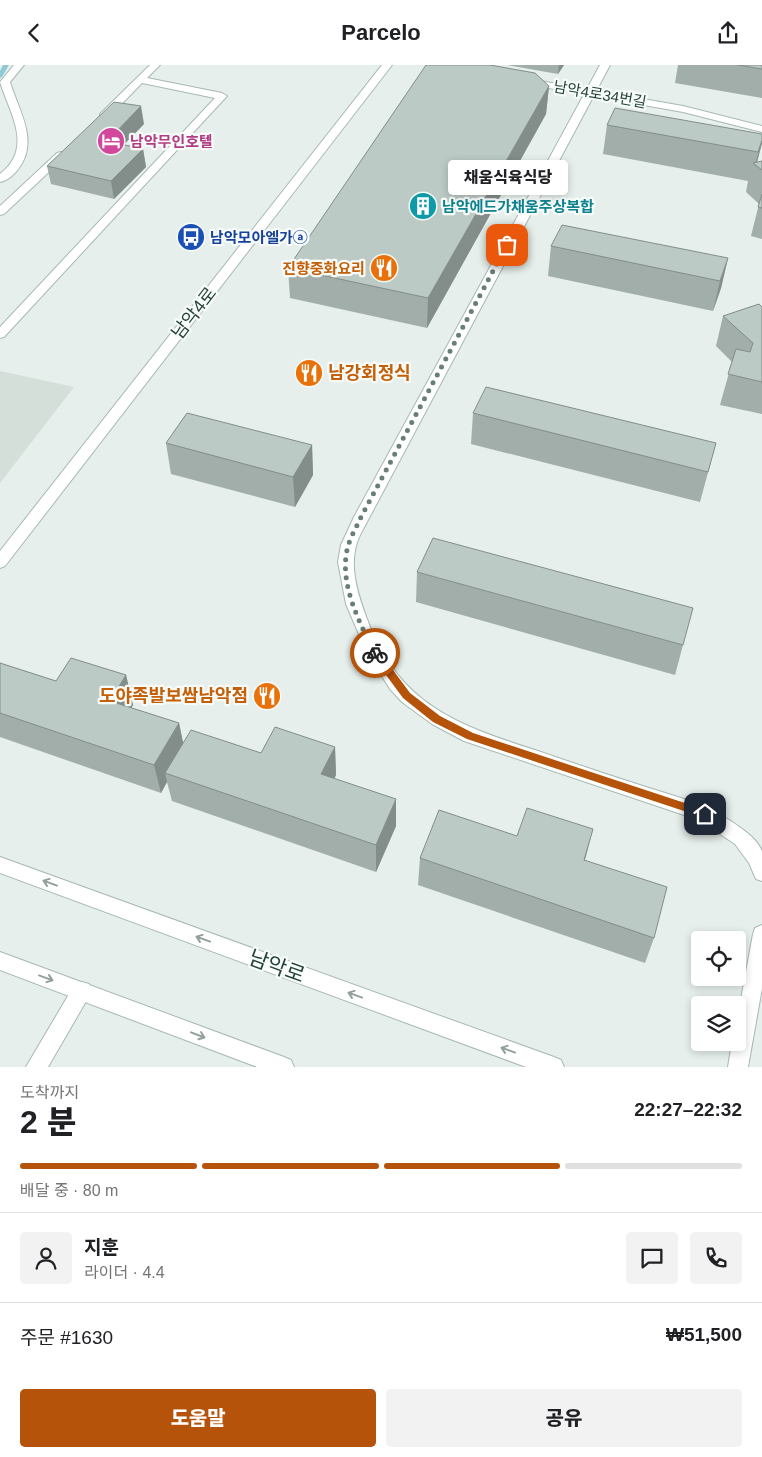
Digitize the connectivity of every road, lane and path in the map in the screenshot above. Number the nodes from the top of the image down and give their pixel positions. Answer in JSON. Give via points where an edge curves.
{"nodes":[{"id":1,"x":19,"y":65,"type":"edge"},
{"id":2,"x":156,"y":65,"type":"edge"},
{"id":3,"x":387,"y":65,"type":"edge"},
{"id":4,"x":605,"y":65,"type":"edge"},
{"id":5,"x":140,"y":80,"type":"junction"},
{"id":6,"x":522,"y":80,"type":"edge"},
{"id":7,"x":589,"y":92,"type":"junction"},
{"id":8,"x":97,"y":122,"type":"edge"},
{"id":9,"x":762,"y":129,"type":"edge"},
{"id":10,"x":70,"y":148,"type":"edge"},
{"id":11,"x":0,"y":179,"type":"edge"},
{"id":12,"x":0,"y":212,"type":"edge"},
{"id":13,"x":0,"y":335,"type":"edge"},
{"id":14,"x":0,"y":562,"type":"edge"},
{"id":15,"x":0,"y":865,"type":"edge"},
{"id":16,"x":762,"y":873,"type":"edge"},
{"id":17,"x":762,"y":934,"type":"edge"},
{"id":18,"x":0,"y":961,"type":"edge"},
{"id":19,"x":82,"y":991,"type":"junction"},
{"id":20,"x":36,"y":1067,"type":"edge"},
{"id":21,"x":284,"y":1067,"type":"edge"},
{"id":22,"x":554,"y":1067,"type":"edge"},
{"id":23,"x":738,"y":1067,"type":"edge"}],
"edges":[{"from":1,"to":11,"type":"street","via":[[5,83],[26,139],[21,158],[8,175]]},
{"from":2,"to":5,"type":"street"},
{"from":3,"to":14,"type":"street","name":"남악4로"},
{"from":4,"to":7,"type":"street"},
{"from":5,"to":8,"type":"street"},
{"from":5,"to":13,"type":"street","via":[[222,96]]},
{"from":6,"to":7,"type":"street","name":"남악4로34번길"},
{"from":7,"to":9,"type":"street","name":"남악4로34번길","via":[[683,109]]},
{"from":7,"to":16,"type":"street","via":[[361,517],[348,546],[349,594],[365,635],[380,661],[406,696],[436,719],[470,736],[705,814],[741,838],[756,858]]},
{"from":10,"to":12,"type":"street"},
{"from":22,"to":15,"type":"street","name":"남악로","one_way":true},
{"from":17,"to":23,"type":"street"},
{"from":18,"to":19,"type":"street","one_way":true},
{"from":19,"to":20,"type":"street"},
{"from":19,"to":21,"type":"street","one_way":true}]}
